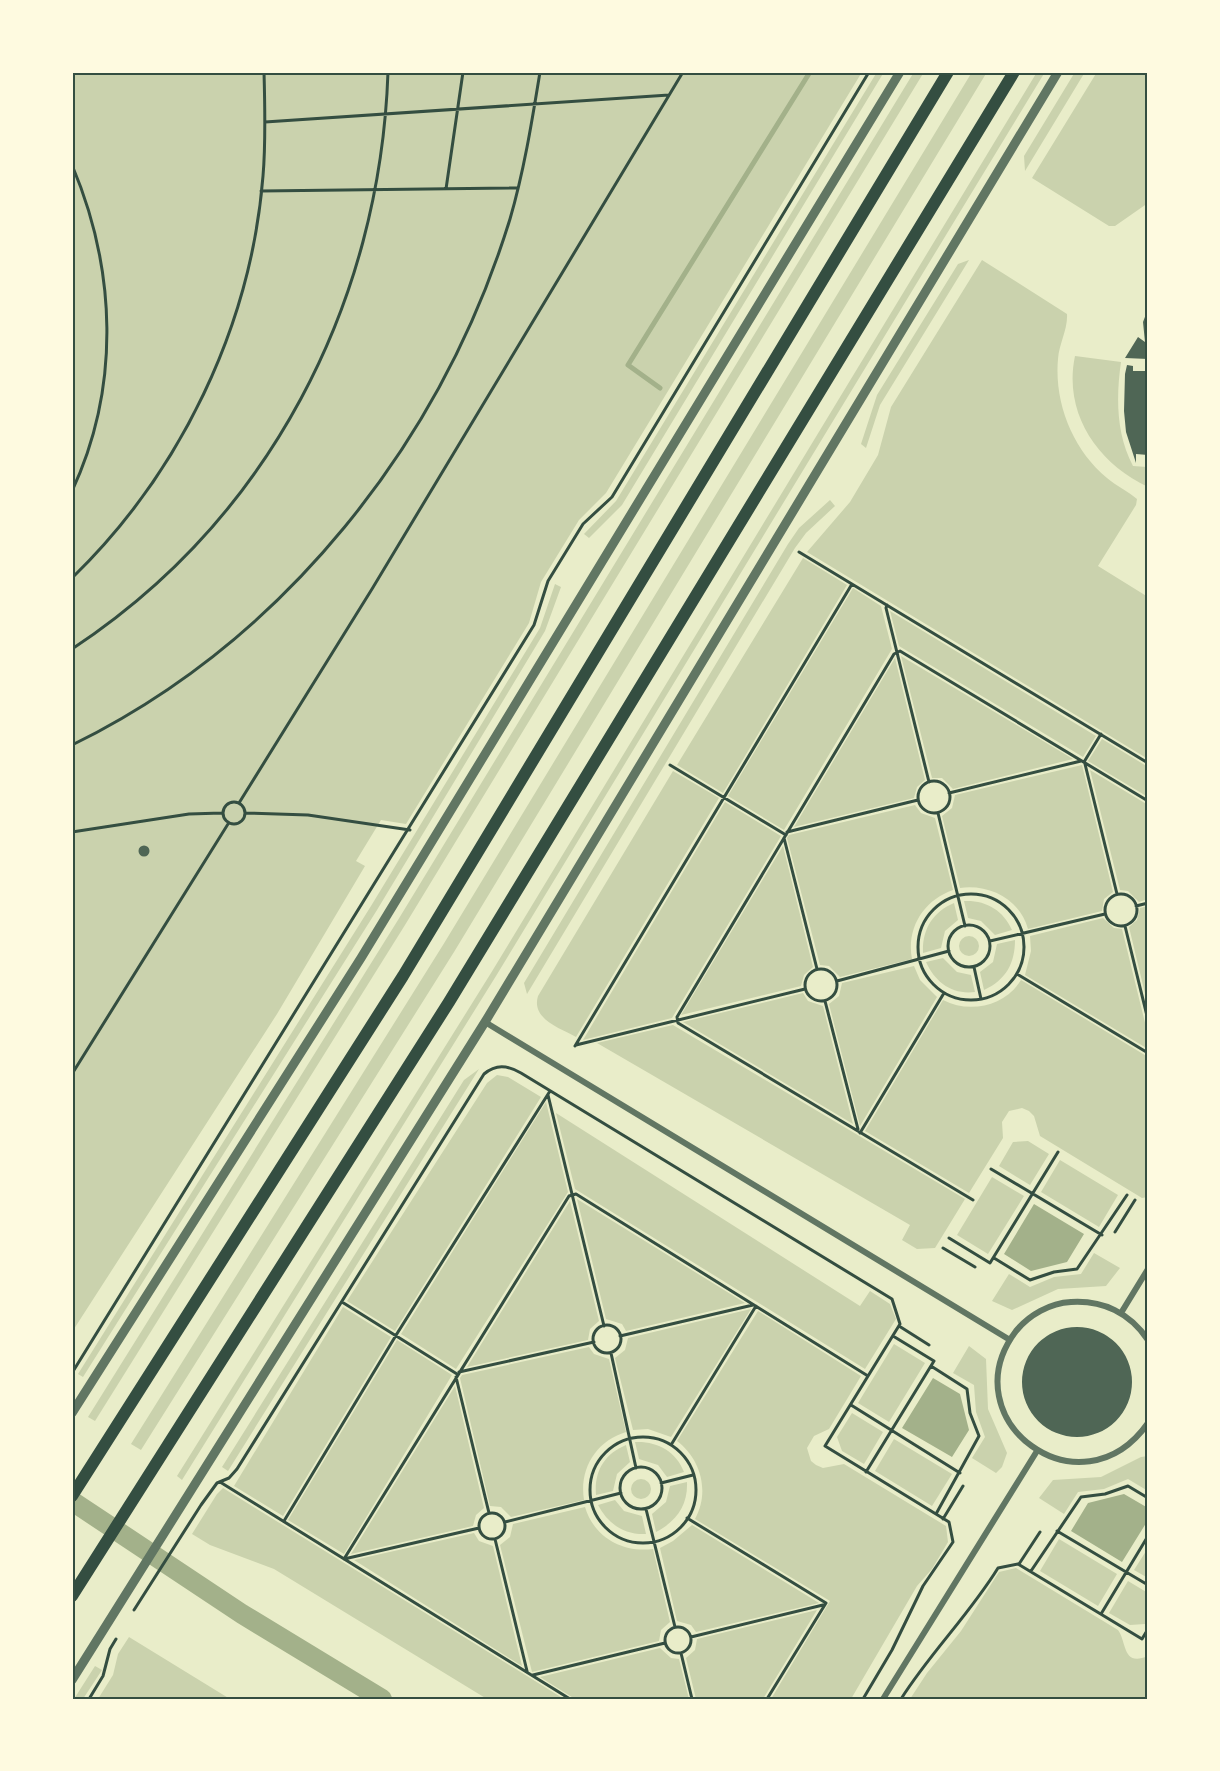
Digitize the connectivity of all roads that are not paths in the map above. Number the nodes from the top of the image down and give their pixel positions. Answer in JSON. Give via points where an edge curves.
{"nodes":[{"id":1,"x":900,"y":72,"type":"edge"},
{"id":2,"x":948,"y":72,"type":"edge"},
{"id":3,"x":1014,"y":72,"type":"edge"},
{"id":4,"x":1058,"y":72,"type":"edge"},
{"id":5,"x":485,"y":1022,"type":"junction"},
{"id":6,"x":1148,"y":1269,"type":"edge"},
{"id":7,"x":1121,"y":1312,"type":"junction"},
{"id":8,"x":1010,"y":1340,"type":"junction"},
{"id":9,"x":1148,"y":1340,"type":"edge"},
{"id":10,"x":73,"y":1411,"type":"edge"},
{"id":11,"x":1148,"y":1423,"type":"edge"},
{"id":12,"x":1037,"y":1451,"type":"junction"},
{"id":13,"x":72,"y":1496,"type":"edge"},
{"id":14,"x":72,"y":1596,"type":"edge"},
{"id":15,"x":72,"y":1680,"type":"edge"},
{"id":16,"x":883,"y":1699,"type":"edge"}],
"edges":[{"from":1,"to":10,"type":"street","via":[[362,957]]},
{"from":2,"to":13,"type":"main road","via":[[410,966]]},
{"from":3,"to":14,"type":"main road","via":[[455,992]]},
{"from":4,"to":5,"type":"street"},
{"from":5,"to":8,"type":"street"},
{"from":5,"to":15,"type":"street"},
{"from":6,"to":7,"type":"street"},
{"from":7,"to":8,"type":"street","via":[[1095,1302],[1066,1302],[1034,1315]]},
{"from":7,"to":9,"type":"street"},
{"from":8,"to":12,"type":"street","via":[[1000,1366],[999,1395],[1016,1433]]},
{"from":11,"to":12,"type":"street","via":[[1118,1453],[1091,1462],[1063,1461]]},
{"from":12,"to":16,"type":"street"}]}
